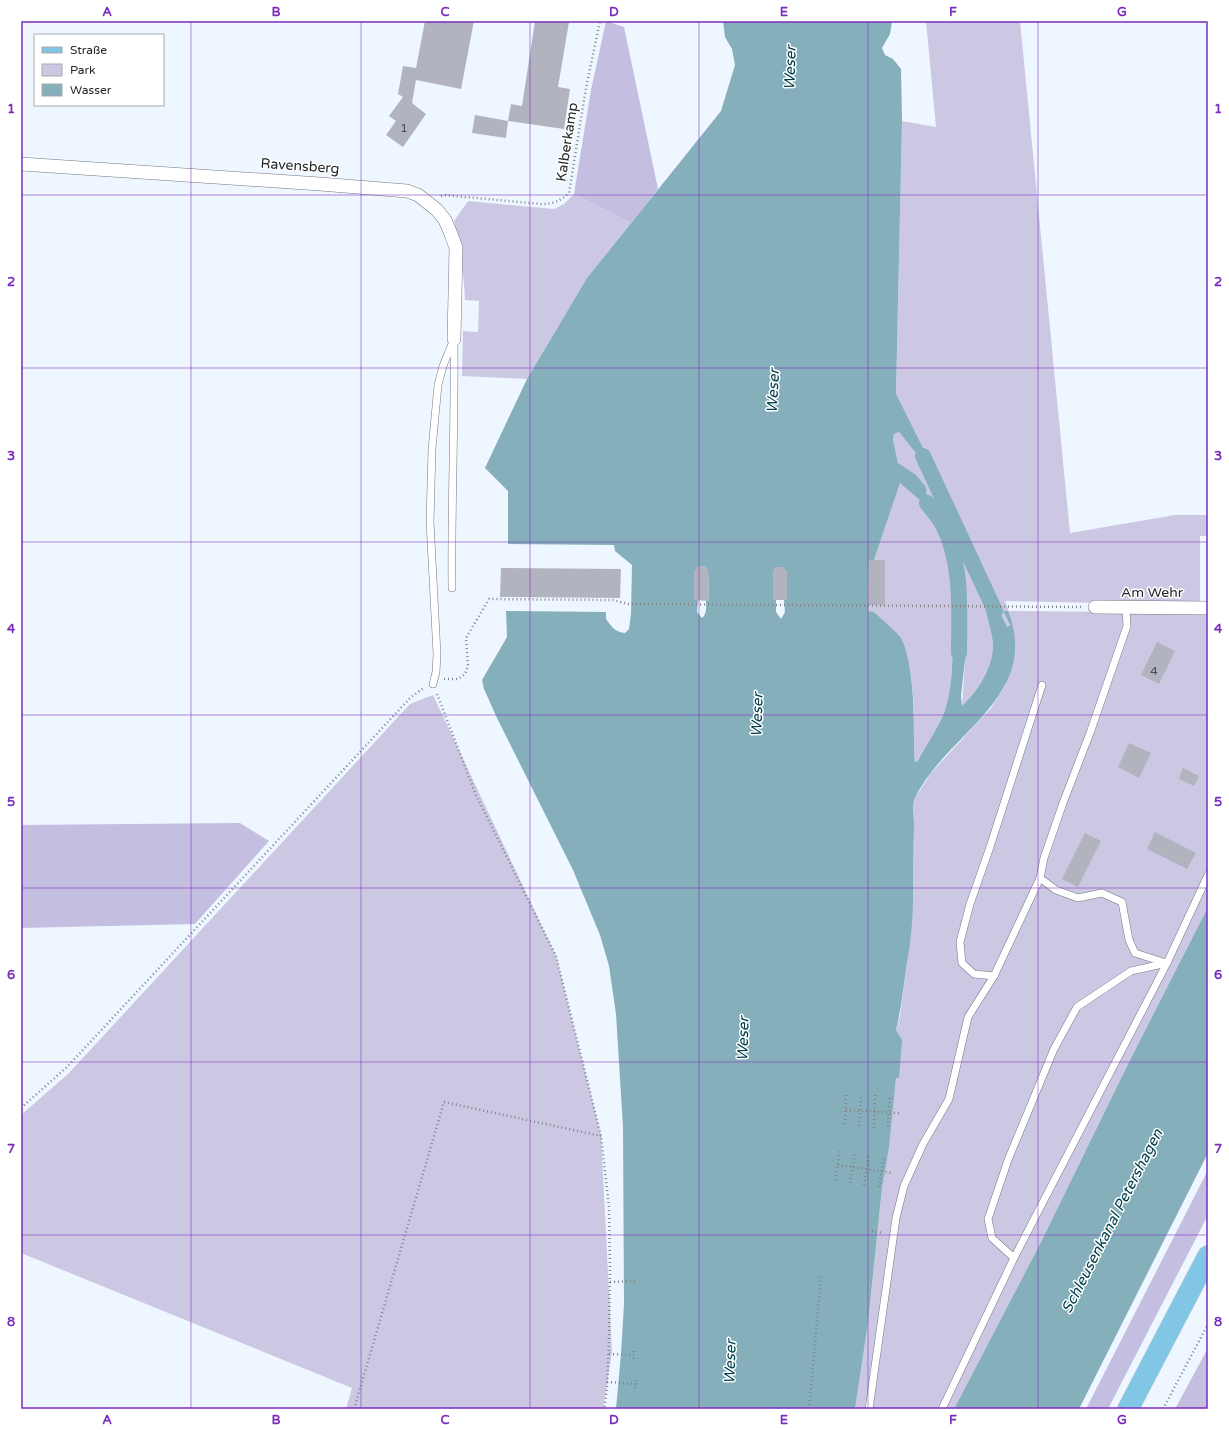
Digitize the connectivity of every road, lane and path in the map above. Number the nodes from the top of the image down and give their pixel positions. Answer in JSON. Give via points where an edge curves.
{"nodes":[{"id":1,"x":600,"y":21,"type":"edge"},
{"id":2,"x":21,"y":164,"type":"edge"},
{"id":3,"x":428,"y":202,"type":"junction"},
{"id":4,"x":454,"y":339,"type":"junction"},
{"id":5,"x":452,"y":588,"type":"dead end"},
{"id":6,"x":1095,"y":607,"type":"joint"},
{"id":7,"x":1126,"y":608,"type":"junction"},
{"id":8,"x":1208,"y":608,"type":"edge"},
{"id":9,"x":433,"y":684,"type":"junction"},
{"id":10,"x":1042,"y":685,"type":"dead end"},
{"id":11,"x":1208,"y":875,"type":"edge"},
{"id":12,"x":1040,"y":878,"type":"junction"},
{"id":13,"x":1166,"y":963,"type":"junction"},
{"id":14,"x":994,"y":976,"type":"junction"},
{"id":15,"x":846,"y":1094,"type":"dead end"},
{"id":16,"x":861,"y":1095,"type":"dead end"},
{"id":17,"x":875,"y":1095,"type":"dead end"},
{"id":18,"x":890,"y":1097,"type":"dead end"},
{"id":19,"x":21,"y":1108,"type":"edge"},
{"id":20,"x":846,"y":1110,"type":"junction"},
{"id":21,"x":860,"y":1110,"type":"junction"},
{"id":22,"x":874,"y":1111,"type":"junction"},
{"id":23,"x":889,"y":1112,"type":"junction"},
{"id":24,"x":900,"y":1113,"type":"dead end"},
{"id":25,"x":845,"y":1124,"type":"dead end"},
{"id":26,"x":860,"y":1126,"type":"dead end"},
{"id":27,"x":888,"y":1127,"type":"dead end"},
{"id":28,"x":874,"y":1128,"type":"dead end"},
{"id":29,"x":601,"y":1136,"type":"junction"},
{"id":30,"x":840,"y":1150,"type":"dead end"},
{"id":31,"x":855,"y":1152,"type":"dead end"},
{"id":32,"x":869,"y":1154,"type":"dead end"},
{"id":33,"x":884,"y":1157,"type":"dead end"},
{"id":34,"x":838,"y":1165,"type":"junction"},
{"id":35,"x":853,"y":1167,"type":"junction"},
{"id":36,"x":867,"y":1169,"type":"junction"},
{"id":37,"x":881,"y":1172,"type":"junction"},
{"id":38,"x":893,"y":1173,"type":"dead end"},
{"id":39,"x":835,"y":1180,"type":"dead end"},
{"id":40,"x":850,"y":1183,"type":"dead end"},
{"id":41,"x":864,"y":1185,"type":"dead end"},
{"id":42,"x":879,"y":1188,"type":"dead end"},
{"id":43,"x":872,"y":1231,"type":"dead end"},
{"id":44,"x":885,"y":1233,"type":"dead end"},
{"id":45,"x":1208,"y":1256,"type":"edge"},
{"id":46,"x":1014,"y":1258,"type":"junction"},
{"id":47,"x":821,"y":1276,"type":"dead end"},
{"id":48,"x":638,"y":1281,"type":"dead end"},
{"id":49,"x":610,"y":1282,"type":"junction"},
{"id":50,"x":1208,"y":1324,"type":"edge"},
{"id":51,"x":634,"y":1352,"type":"dead end"},
{"id":52,"x":609,"y":1354,"type":"junction"},
{"id":53,"x":634,"y":1355,"type":"junction"},
{"id":54,"x":634,"y":1359,"type":"dead end"},
{"id":55,"x":636,"y":1378,"type":"dead end"},
{"id":56,"x":607,"y":1382,"type":"junction"},
{"id":57,"x":636,"y":1384,"type":"junction"},
{"id":58,"x":635,"y":1388,"type":"dead end"},
{"id":59,"x":354,"y":1409,"type":"edge"},
{"id":60,"x":604,"y":1409,"type":"edge"},
{"id":61,"x":809,"y":1409,"type":"edge"},
{"id":62,"x":869,"y":1409,"type":"edge"},
{"id":63,"x":942,"y":1409,"type":"edge"},
{"id":64,"x":1128,"y":1409,"type":"edge"},
{"id":65,"x":1163,"y":1409,"type":"edge"}],
"edges":[{"from":1,"to":3,"type":"path","name":"Kalberkamp","via":[[569,193],[554,204],[444,195]]},
{"from":2,"to":3,"type":"street","name":"Ravensberg","via":[[407,191]]},
{"from":3,"to":4,"type":"street","name":"Ravensberg","via":[[445,220],[456,248]]},
{"from":4,"to":5,"type":"lane"},
{"from":4,"to":9,"type":"lane","via":[[438,385],[433,442],[430,522],[437,654]]},
{"from":6,"to":7,"type":"street","name":"Am Wehr"},
{"from":6,"to":9,"type":"path","via":[[628,604],[613,600],[489,599],[466,638],[468,666],[464,674],[458,679],[441,679]]},
{"from":7,"to":8,"type":"street","name":"Am Wehr"},
{"from":7,"to":12,"type":"lane","via":[[1127,626],[1044,858]]},
{"from":9,"to":19,"type":"path","via":[[412,697],[67,1067]]},
{"from":9,"to":29,"type":"path","via":[[476,795],[556,956]]},
{"from":10,"to":14,"type":"lane","via":[[970,904],[960,942],[962,962],[974,974]]},
{"from":11,"to":13,"type":"lane"},
{"from":12,"to":13,"type":"lane","via":[[1056,890],[1078,898],[1102,893],[1122,902],[1130,940],[1136,953]]},
{"from":12,"to":14,"type":"lane"},
{"from":13,"to":46,"type":"lane"},
{"from":13,"to":46,"type":"lane","via":[[1132,971],[1077,1007],[1054,1049],[1008,1160],[988,1219],[992,1238]]},
{"from":14,"to":62,"type":"lane","via":[[968,1017],[949,1099],[923,1144],[904,1186],[896,1218]]},
{"from":15,"to":20,"type":"path"},
{"from":16,"to":21,"type":"path"},
{"from":17,"to":22,"type":"path"},
{"from":18,"to":23,"type":"path"},
{"from":20,"to":21,"type":"path"},
{"from":20,"to":25,"type":"path"},
{"from":21,"to":22,"type":"path"},
{"from":21,"to":26,"type":"path"},
{"from":22,"to":23,"type":"path"},
{"from":22,"to":28,"type":"path"},
{"from":23,"to":24,"type":"path"},
{"from":23,"to":27,"type":"path"},
{"from":29,"to":49,"type":"path","via":[[609,1207]]},
{"from":29,"to":59,"type":"path","via":[[444,1102]]},
{"from":30,"to":34,"type":"path"},
{"from":31,"to":35,"type":"path"},
{"from":32,"to":36,"type":"path"},
{"from":33,"to":37,"type":"path"},
{"from":34,"to":35,"type":"path"},
{"from":34,"to":39,"type":"path"},
{"from":35,"to":36,"type":"path"},
{"from":35,"to":40,"type":"path"},
{"from":36,"to":37,"type":"path"},
{"from":36,"to":41,"type":"path"},
{"from":37,"to":38,"type":"path"},
{"from":37,"to":42,"type":"path"},
{"from":43,"to":44,"type":"path"},
{"from":45,"to":64,"type":"main road"},
{"from":46,"to":63,"type":"lane"},
{"from":47,"to":61,"type":"path"},
{"from":48,"to":49,"type":"path"},
{"from":49,"to":52,"type":"path"},
{"from":50,"to":65,"type":"path"},
{"from":51,"to":53,"type":"path"},
{"from":52,"to":53,"type":"path"},
{"from":52,"to":56,"type":"path"},
{"from":53,"to":54,"type":"path"},
{"from":55,"to":57,"type":"path"},
{"from":56,"to":57,"type":"path"},
{"from":56,"to":60,"type":"path"},
{"from":57,"to":58,"type":"path"}]}
